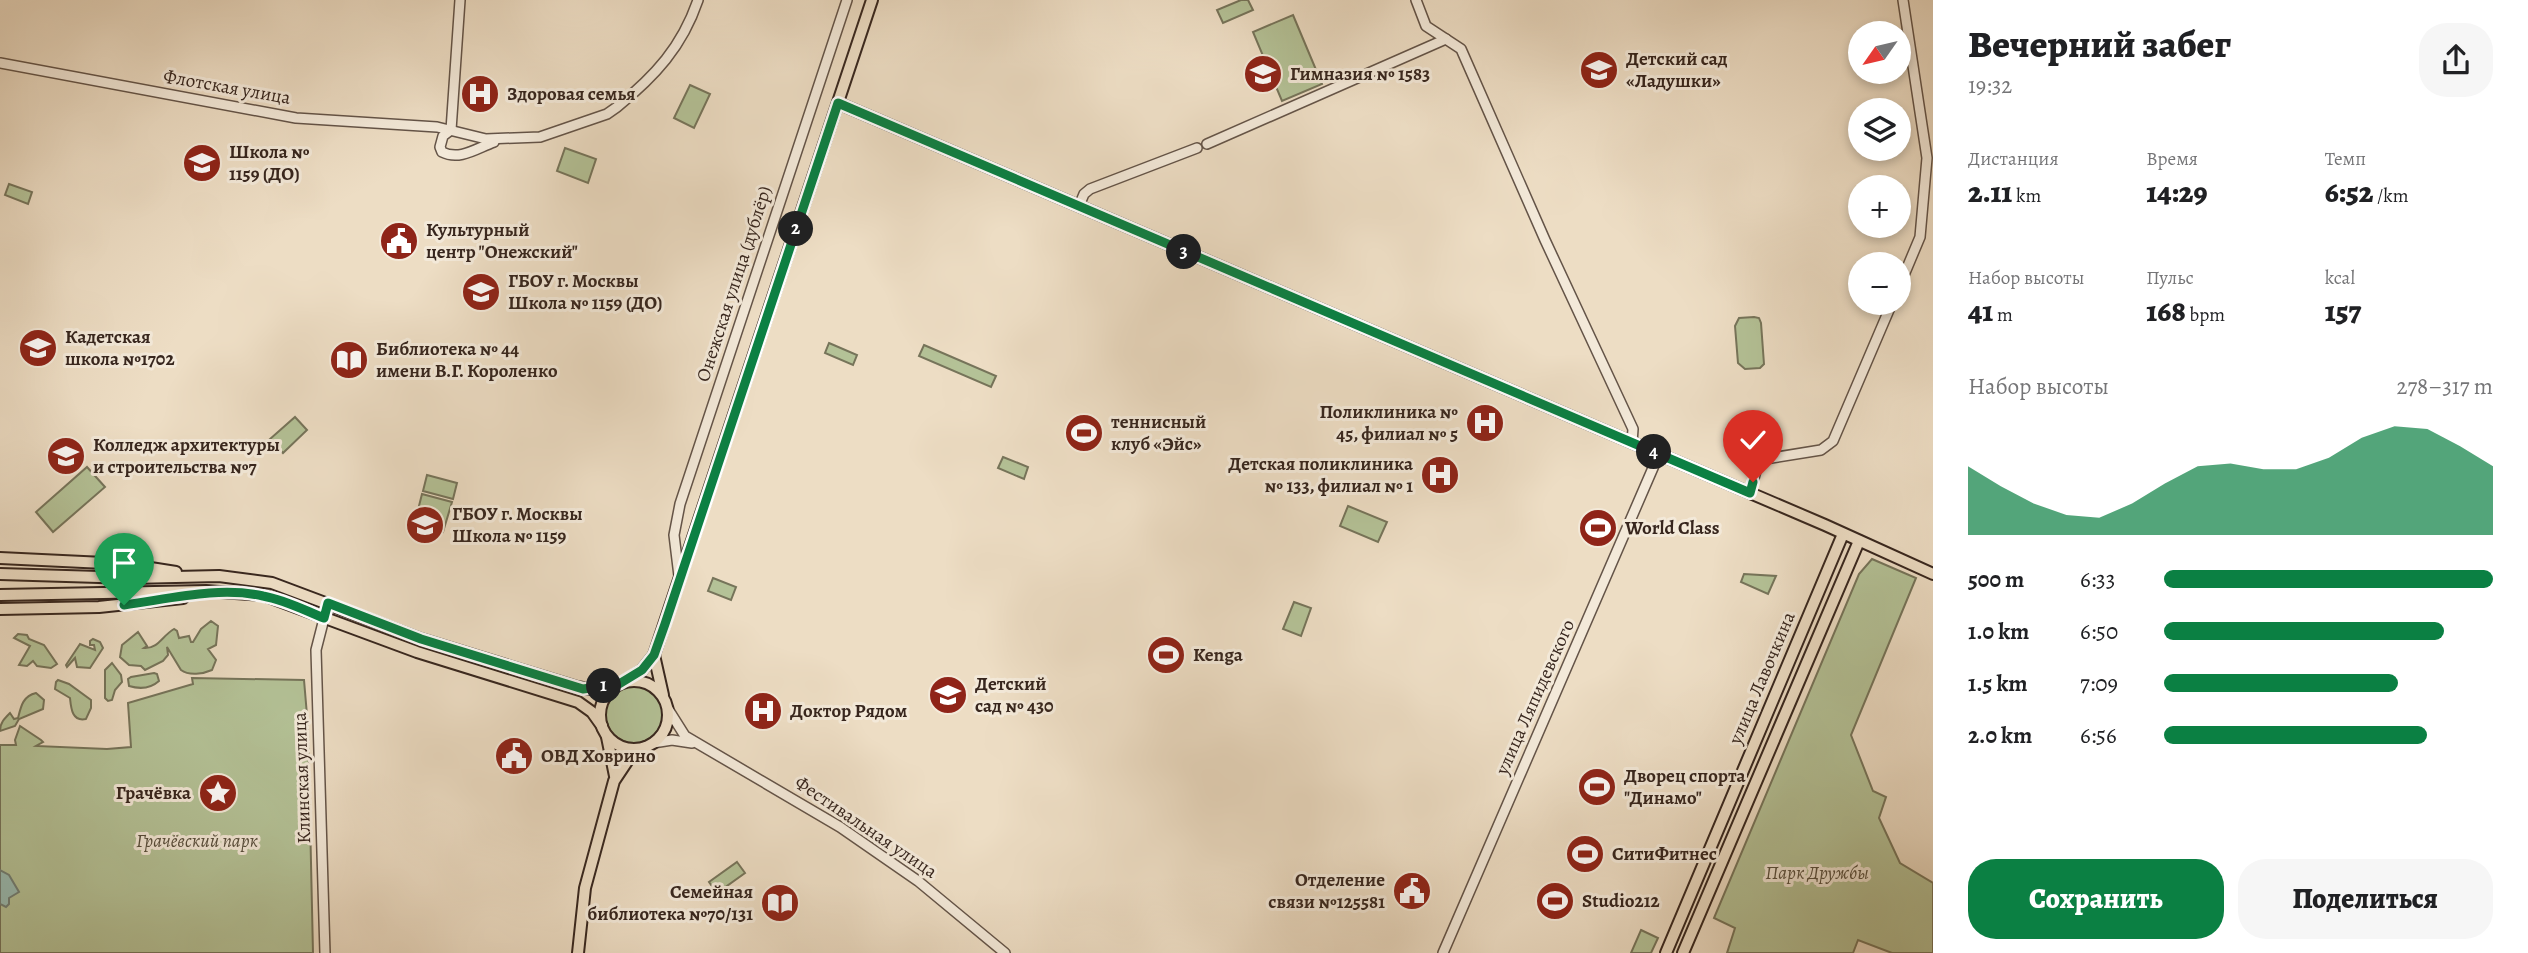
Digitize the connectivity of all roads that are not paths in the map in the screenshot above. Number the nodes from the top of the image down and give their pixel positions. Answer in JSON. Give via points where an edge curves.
{"nodes":[{"id":1,"x":460,"y":0,"type":"edge"},
{"id":2,"x":698,"y":0,"type":"edge"},
{"id":3,"x":846,"y":0,"type":"edge"},
{"id":4,"x":872,"y":0,"type":"edge"},
{"id":5,"x":1416,"y":0,"type":"edge"},
{"id":6,"x":1903,"y":0,"type":"edge"},
{"id":7,"x":1446,"y":39,"type":"junction"},
{"id":8,"x":0,"y":64,"type":"edge"},
{"id":9,"x":838,"y":103,"type":"junction"},
{"id":10,"x":451,"y":130,"type":"junction"},
{"id":11,"x":500,"y":139,"type":"junction"},
{"id":12,"x":1207,"y":144,"type":"dead end"},
{"id":13,"x":1196,"y":148,"type":"dead end"},
{"id":14,"x":1079,"y":206,"type":"junction"},
{"id":15,"x":1911,"y":258,"type":"edge"},
{"id":16,"x":1887,"y":315,"type":"edge"},
{"id":17,"x":1632,"y":443,"type":"junction"},
{"id":18,"x":1659,"y":454,"type":"junction"},
{"id":19,"x":1750,"y":493,"type":"junction"},
{"id":20,"x":1843,"y":534,"type":"junction"},
{"id":21,"x":1859,"y":541,"type":"junction"},
{"id":22,"x":0,"y":558,"type":"edge"},
{"id":23,"x":0,"y":573,"type":"edge"},
{"id":24,"x":1933,"y":574,"type":"edge"},
{"id":25,"x":206,"y":576,"type":"junction"},
{"id":26,"x":679,"y":582,"type":"junction"},
{"id":27,"x":0,"y":595,"type":"edge"},
{"id":28,"x":124,"y":599,"type":"junction"},
{"id":29,"x":328,"y":603,"type":"junction"},
{"id":30,"x":0,"y":609,"type":"edge"},
{"id":31,"x":324,"y":618,"type":"junction"},
{"id":32,"x":654,"y":655,"type":"junction"},
{"id":33,"x":1787,"y":665,"type":"junction"},
{"id":34,"x":1803,"y":671,"type":"junction"},
{"id":35,"x":622,"y":683,"type":"junction"},
{"id":36,"x":666,"y":703,"type":"junction"},
{"id":37,"x":604,"y":730,"type":"junction"},
{"id":38,"x":650,"y":745,"type":"junction"},
{"id":39,"x":698,"y":745,"type":"junction"},
{"id":40,"x":615,"y":778,"type":"junction"},
{"id":41,"x":325,"y":953,"type":"edge"},
{"id":42,"x":578,"y":953,"type":"edge"},
{"id":43,"x":1005,"y":953,"type":"edge"},
{"id":44,"x":1443,"y":953,"type":"edge"},
{"id":45,"x":1666,"y":953,"type":"edge"},
{"id":46,"x":1683,"y":953,"type":"edge"}],
"edges":[{"from":1,"to":10,"type":"street"},
{"from":2,"to":11,"type":"street","name":"Флотская улица","via":[[671,54],[617,107],[540,137]]},
{"from":3,"to":26,"type":"street","name":"Онежская улица (дублёр)","via":[[680,504],[674,536]]},
{"from":4,"to":9,"type":"main road"},
{"from":5,"to":7,"type":"street","via":[[1426,26]]},
{"from":6,"to":15,"type":"street","via":[[1927,158],[1920,237]]},
{"from":7,"to":12,"type":"street"},
{"from":7,"to":17,"type":"street","via":[[1461,50],[1633,429]]},
{"from":8,"to":10,"type":"street","name":"Флотская улица","via":[[296,118]]},
{"from":9,"to":14,"type":"main road"},
{"from":9,"to":26,"type":"main road"},
{"from":10,"to":11,"type":"street","name":"Флотская улица","via":[[475,138]]},
{"from":10,"to":11,"type":"street","name":"Флотская улица","via":[[440,147],[452,156]]},
{"from":13,"to":14,"type":"street","via":[[1090,190]]},
{"from":14,"to":17,"type":"main road"},
{"from":16,"to":19,"type":"street","via":[[1833,441],[1821,450],[1759,460]]},
{"from":17,"to":18,"type":"main road"},
{"from":18,"to":19,"type":"main road"},
{"from":18,"to":44,"type":"street","name":"улица Ляпидевского"},
{"from":19,"to":20,"type":"main road"},
{"from":20,"to":21,"type":"main road"},
{"from":20,"to":33,"type":"main road","name":"улица Лавочкина"},
{"from":21,"to":24,"type":"main road"},
{"from":21,"to":34,"type":"main road","name":"улица Лавочкина"},
{"from":22,"to":25,"type":"main road","via":[[125,565]]},
{"from":23,"to":25,"type":"main road"},
{"from":25,"to":29,"type":"main road","via":[[272,583]]},
{"from":26,"to":32,"type":"main road"},
{"from":27,"to":28,"type":"main road"},
{"from":28,"to":30,"type":"main road"},
{"from":28,"to":31,"type":"main road","via":[[238,592]]},
{"from":29,"to":31,"type":"street","name":"Клинская улица"},
{"from":29,"to":35,"type":"main road","via":[[421,639],[578,688]]},
{"from":31,"to":37,"type":"main road","via":[[578,702]]},
{"from":31,"to":41,"type":"street","name":"Клинская улица","via":[[316,650]]},
{"from":32,"to":35,"type":"main road"},
{"from":32,"to":36,"type":"main road"},
{"from":33,"to":34,"type":"street","via":[[1797,662]]},
{"from":33,"to":45,"type":"main road","name":"улица Лавочкина"},
{"from":34,"to":46,"type":"main road","name":"улица Лавочкина"},
{"from":35,"to":36,"type":"main road","via":[[647,683]]},
{"from":35,"to":37,"type":"main road","via":[[602,704]]},
{"from":36,"to":38,"type":"main road","via":[[666,729]]},
{"from":36,"to":39,"type":"street","name":"Фестивальная улица","via":[[679,728]]},
{"from":37,"to":38,"type":"main road","via":[[620,746],[636,749]]},
{"from":37,"to":40,"type":"main road"},
{"from":38,"to":39,"type":"street","name":"Фестивальная улица","via":[[672,740]]},
{"from":38,"to":40,"type":"main road","via":[[628,760]]},
{"from":39,"to":43,"type":"street","name":"Фестивальная улица","via":[[840,827],[918,881]]},
{"from":40,"to":42,"type":"main road","via":[[585,888]]}]}
